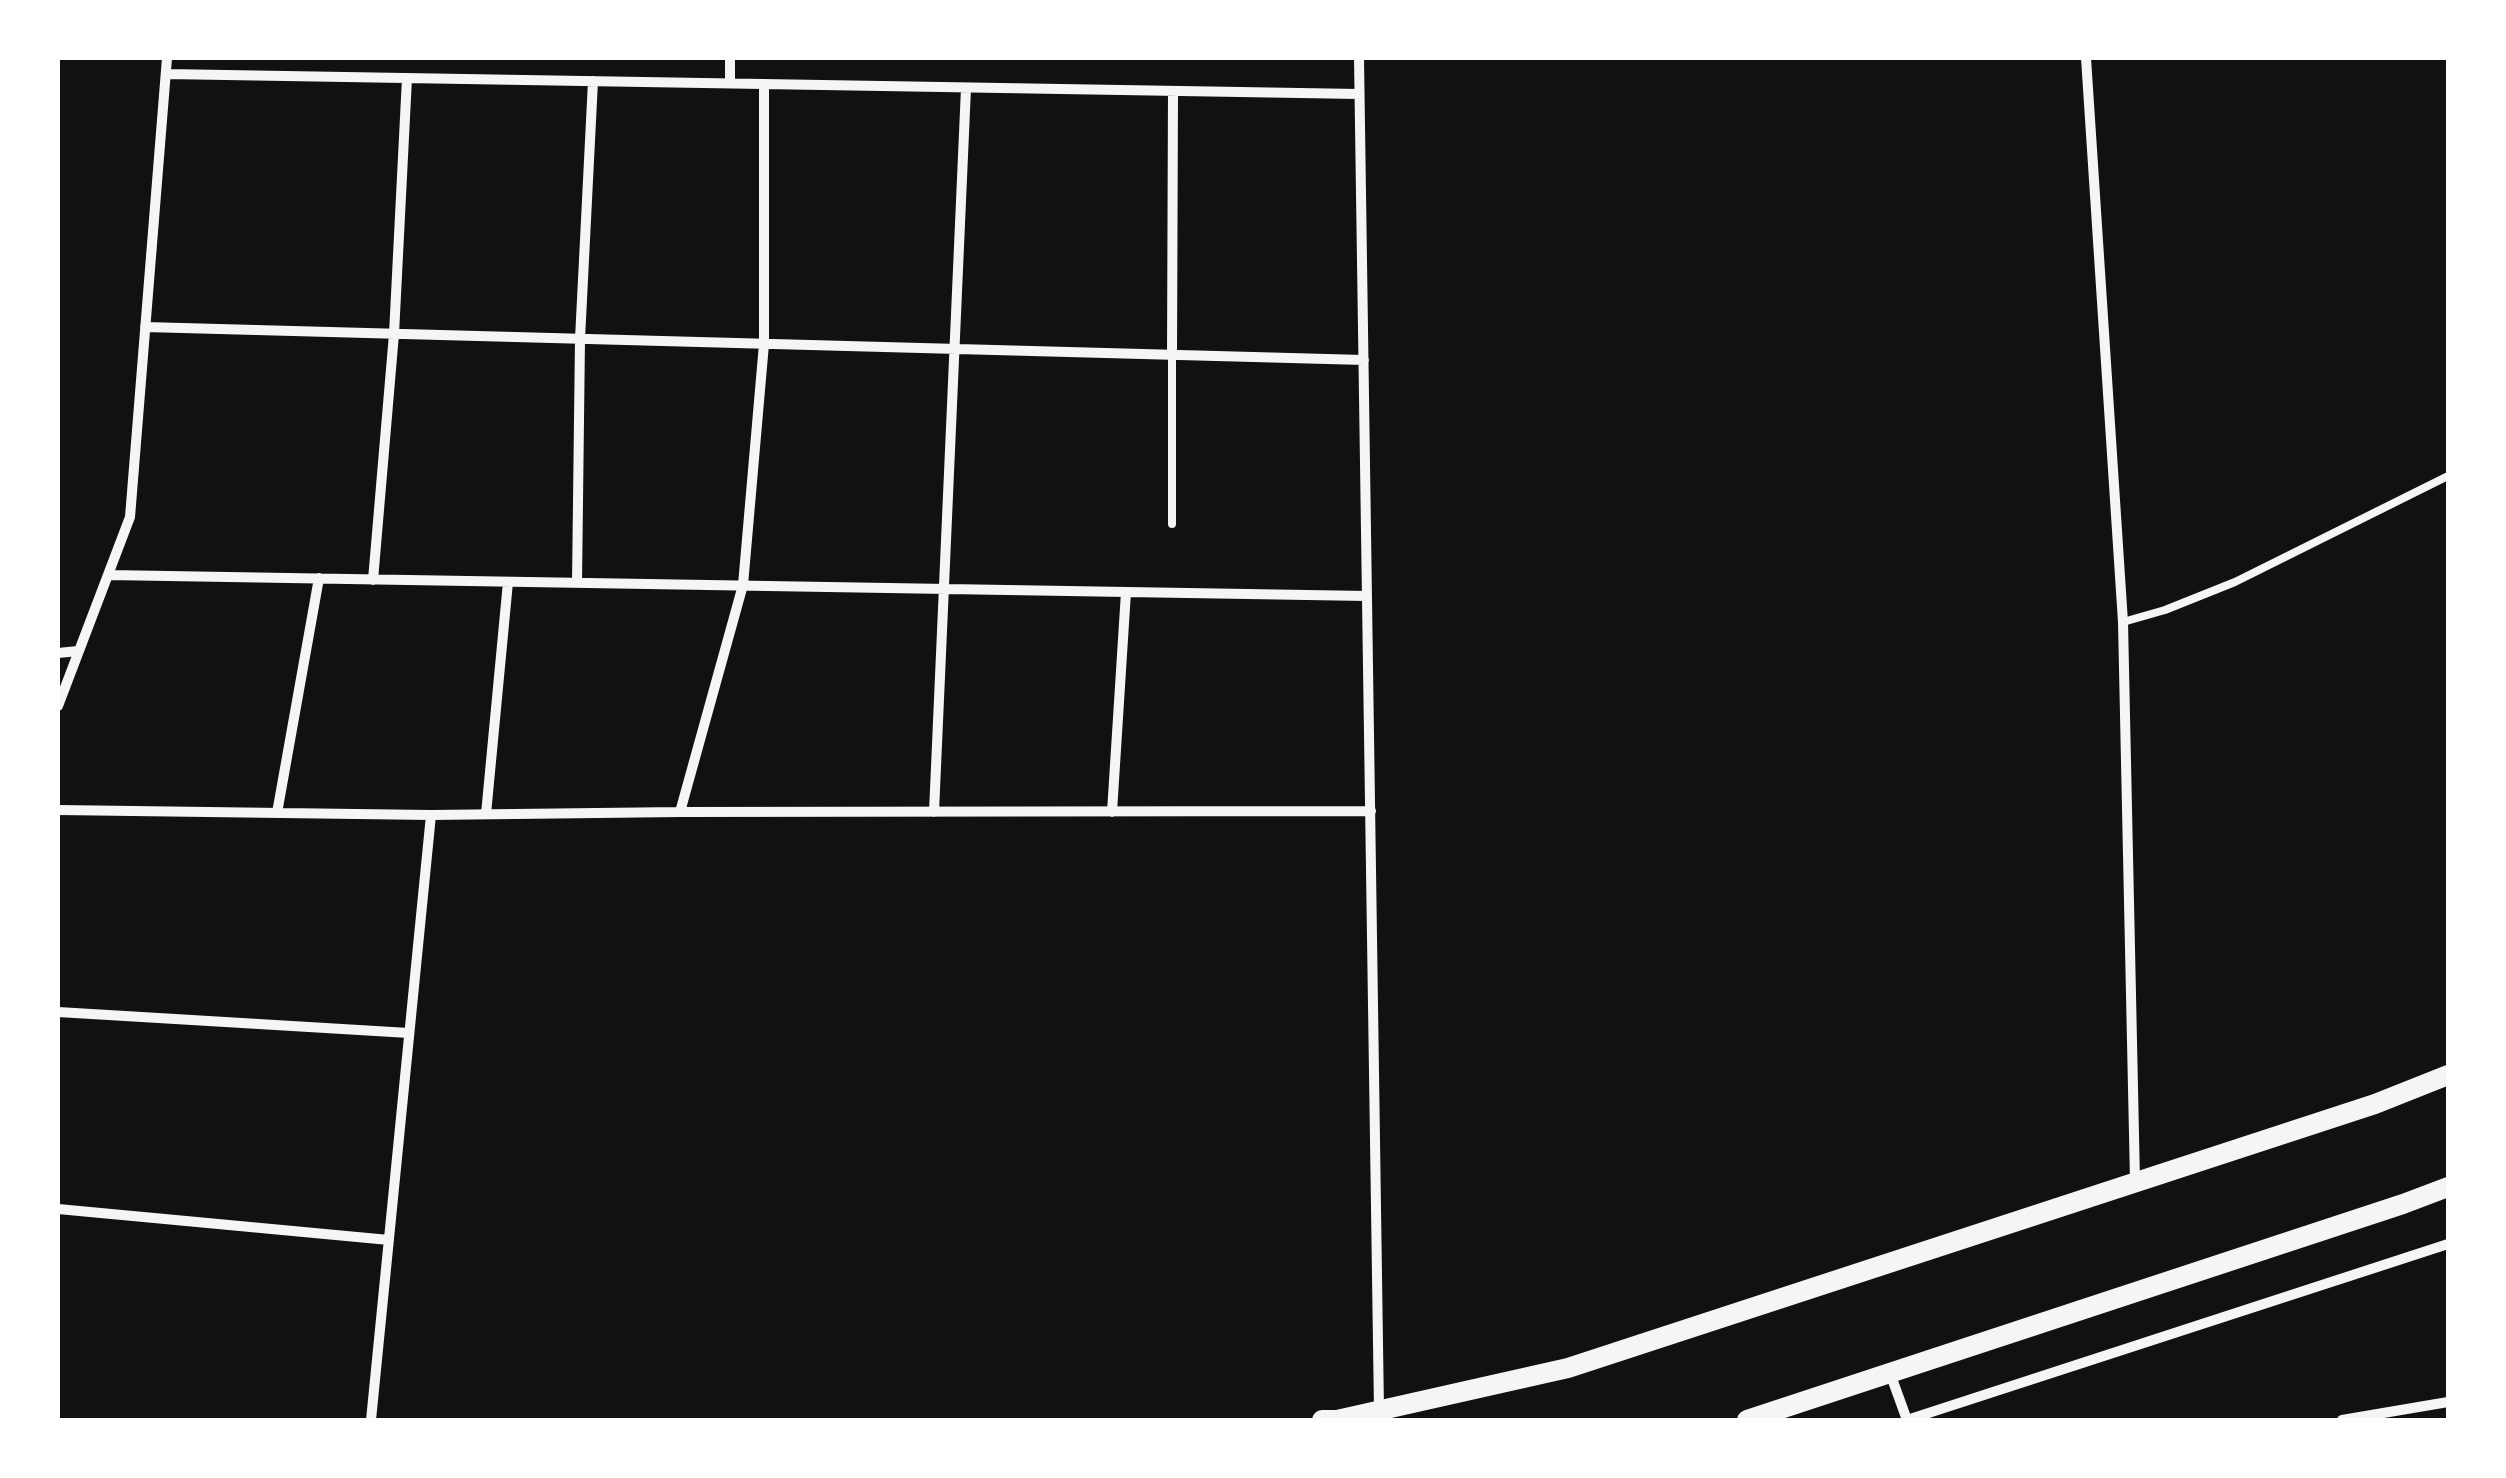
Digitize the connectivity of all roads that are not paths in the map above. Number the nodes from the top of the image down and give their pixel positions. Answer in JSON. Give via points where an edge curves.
{"nodes":[{"id":1,"x":168,"y":58,"type":"edge"},
{"id":2,"x":730,"y":58,"type":"edge"},
{"id":3,"x":1359,"y":58,"type":"edge"},
{"id":4,"x":2086,"y":58,"type":"edge"},
{"id":5,"x":166,"y":74,"type":"junction"},
{"id":6,"x":407,"y":78,"type":"junction"},
{"id":7,"x":592,"y":81,"type":"junction"},
{"id":8,"x":730,"y":83,"type":"junction"},
{"id":9,"x":764,"y":84,"type":"junction"},
{"id":10,"x":966,"y":88,"type":"junction"},
{"id":11,"x":1173,"y":91,"type":"junction"},
{"id":12,"x":1360,"y":94,"type":"junction"},
{"id":13,"x":145,"y":327,"type":"junction"},
{"id":14,"x":394,"y":334,"type":"junction"},
{"id":15,"x":580,"y":339,"type":"junction"},
{"id":16,"x":764,"y":344,"type":"junction"},
{"id":17,"x":954,"y":349,"type":"junction"},
{"id":18,"x":1172,"y":356,"type":"junction"},
{"id":19,"x":1364,"y":360,"type":"junction"},
{"id":20,"x":2448,"y":476,"type":"edge"},
{"id":21,"x":1172,"y":524,"type":"dead end"},
{"id":22,"x":108,"y":575,"type":"junction"},
{"id":23,"x":318,"y":578,"type":"junction"},
{"id":24,"x":373,"y":580,"type":"junction"},
{"id":25,"x":508,"y":582,"type":"junction"},
{"id":26,"x":577,"y":583,"type":"junction"},
{"id":27,"x":743,"y":586,"type":"junction"},
{"id":28,"x":943,"y":589,"type":"junction"},
{"id":29,"x":1126,"y":592,"type":"junction"},
{"id":30,"x":1367,"y":596,"type":"junction"},
{"id":31,"x":2122,"y":622,"type":"junction"},
{"id":32,"x":78,"y":651,"type":"junction"},
{"id":33,"x":58,"y":653,"type":"edge"},
{"id":34,"x":58,"y":706,"type":"edge"},
{"id":35,"x":58,"y":810,"type":"edge"},
{"id":36,"x":1370,"y":811,"type":"junction"},
{"id":37,"x":680,"y":812,"type":"junction"},
{"id":38,"x":934,"y":812,"type":"junction"},
{"id":39,"x":1112,"y":812,"type":"junction"},
{"id":40,"x":277,"y":813,"type":"junction"},
{"id":41,"x":486,"y":814,"type":"junction"},
{"id":42,"x":431,"y":815,"type":"junction"},
{"id":43,"x":58,"y":1012,"type":"edge"},
{"id":44,"x":410,"y":1034,"type":"junction"},
{"id":45,"x":2448,"y":1074,"type":"edge"},
{"id":46,"x":2136,"y":1182,"type":"junction"},
{"id":47,"x":2448,"y":1187,"type":"edge"},
{"id":48,"x":58,"y":1210,"type":"edge"},
{"id":49,"x":389,"y":1240,"type":"junction"},
{"id":50,"x":2448,"y":1244,"type":"edge"},
{"id":51,"x":1890,"y":1373,"type":"junction"},
{"id":52,"x":2448,"y":1402,"type":"edge"},
{"id":53,"x":1379,"y":1411,"type":"junction"},
{"id":54,"x":371,"y":1420,"type":"edge"},
{"id":55,"x":1322,"y":1420,"type":"edge"},
{"id":56,"x":1746,"y":1420,"type":"edge"},
{"id":57,"x":1907,"y":1420,"type":"edge"},
{"id":58,"x":2342,"y":1420,"type":"edge"}],
"edges":[{"from":1,"to":5,"type":"street"},
{"from":2,"to":8,"type":"street"},
{"from":3,"to":12,"type":"street"},
{"from":4,"to":31,"type":"street"},
{"from":5,"to":6,"type":"street"},
{"from":5,"to":13,"type":"street"},
{"from":6,"to":7,"type":"street"},
{"from":6,"to":14,"type":"street"},
{"from":7,"to":8,"type":"street"},
{"from":7,"to":15,"type":"street"},
{"from":8,"to":9,"type":"street"},
{"from":9,"to":10,"type":"street"},
{"from":9,"to":16,"type":"street"},
{"from":10,"to":11,"type":"street"},
{"from":10,"to":17,"type":"street"},
{"from":11,"to":12,"type":"street"},
{"from":11,"to":18,"type":"street"},
{"from":12,"to":19,"type":"street"},
{"from":13,"to":14,"type":"street"},
{"from":13,"to":22,"type":"street","via":[[130,517]]},
{"from":14,"to":15,"type":"street"},
{"from":14,"to":24,"type":"street"},
{"from":15,"to":16,"type":"street"},
{"from":15,"to":26,"type":"street"},
{"from":16,"to":17,"type":"street"},
{"from":16,"to":27,"type":"street"},
{"from":17,"to":18,"type":"street"},
{"from":17,"to":28,"type":"street"},
{"from":18,"to":19,"type":"street"},
{"from":18,"to":21,"type":"lane"},
{"from":19,"to":30,"type":"street"},
{"from":20,"to":31,"type":"lane","via":[[2236,582]]},
{"from":22,"to":23,"type":"street"},
{"from":22,"to":32,"type":"street"},
{"from":23,"to":24,"type":"street"},
{"from":23,"to":40,"type":"street"},
{"from":24,"to":25,"type":"street"},
{"from":25,"to":26,"type":"street"},
{"from":25,"to":41,"type":"street"},
{"from":26,"to":27,"type":"street"},
{"from":27,"to":28,"type":"street"},
{"from":27,"to":37,"type":"street"},
{"from":28,"to":29,"type":"street"},
{"from":28,"to":38,"type":"street"},
{"from":29,"to":30,"type":"street"},
{"from":29,"to":39,"type":"street"},
{"from":30,"to":36,"type":"street"},
{"from":31,"to":46,"type":"street"},
{"from":32,"to":33,"type":"street"},
{"from":32,"to":34,"type":"street"},
{"from":35,"to":40,"type":"street"},
{"from":36,"to":39,"type":"street"},
{"from":36,"to":53,"type":"street"},
{"from":37,"to":38,"type":"street"},
{"from":37,"to":41,"type":"street"},
{"from":38,"to":39,"type":"street"},
{"from":40,"to":42,"type":"street"},
{"from":41,"to":42,"type":"street"},
{"from":42,"to":44,"type":"street"},
{"from":43,"to":44,"type":"street"},
{"from":44,"to":49,"type":"street"},
{"from":45,"to":46,"type":"main road"},
{"from":46,"to":53,"type":"main road","via":[[1568,1368]]},
{"from":47,"to":51,"type":"main road"},
{"from":48,"to":49,"type":"street"},
{"from":49,"to":54,"type":"street"},
{"from":50,"to":57,"type":"street"},
{"from":51,"to":56,"type":"main road"},
{"from":51,"to":57,"type":"street"},
{"from":52,"to":58,"type":"street"},
{"from":53,"to":55,"type":"main road"}]}
